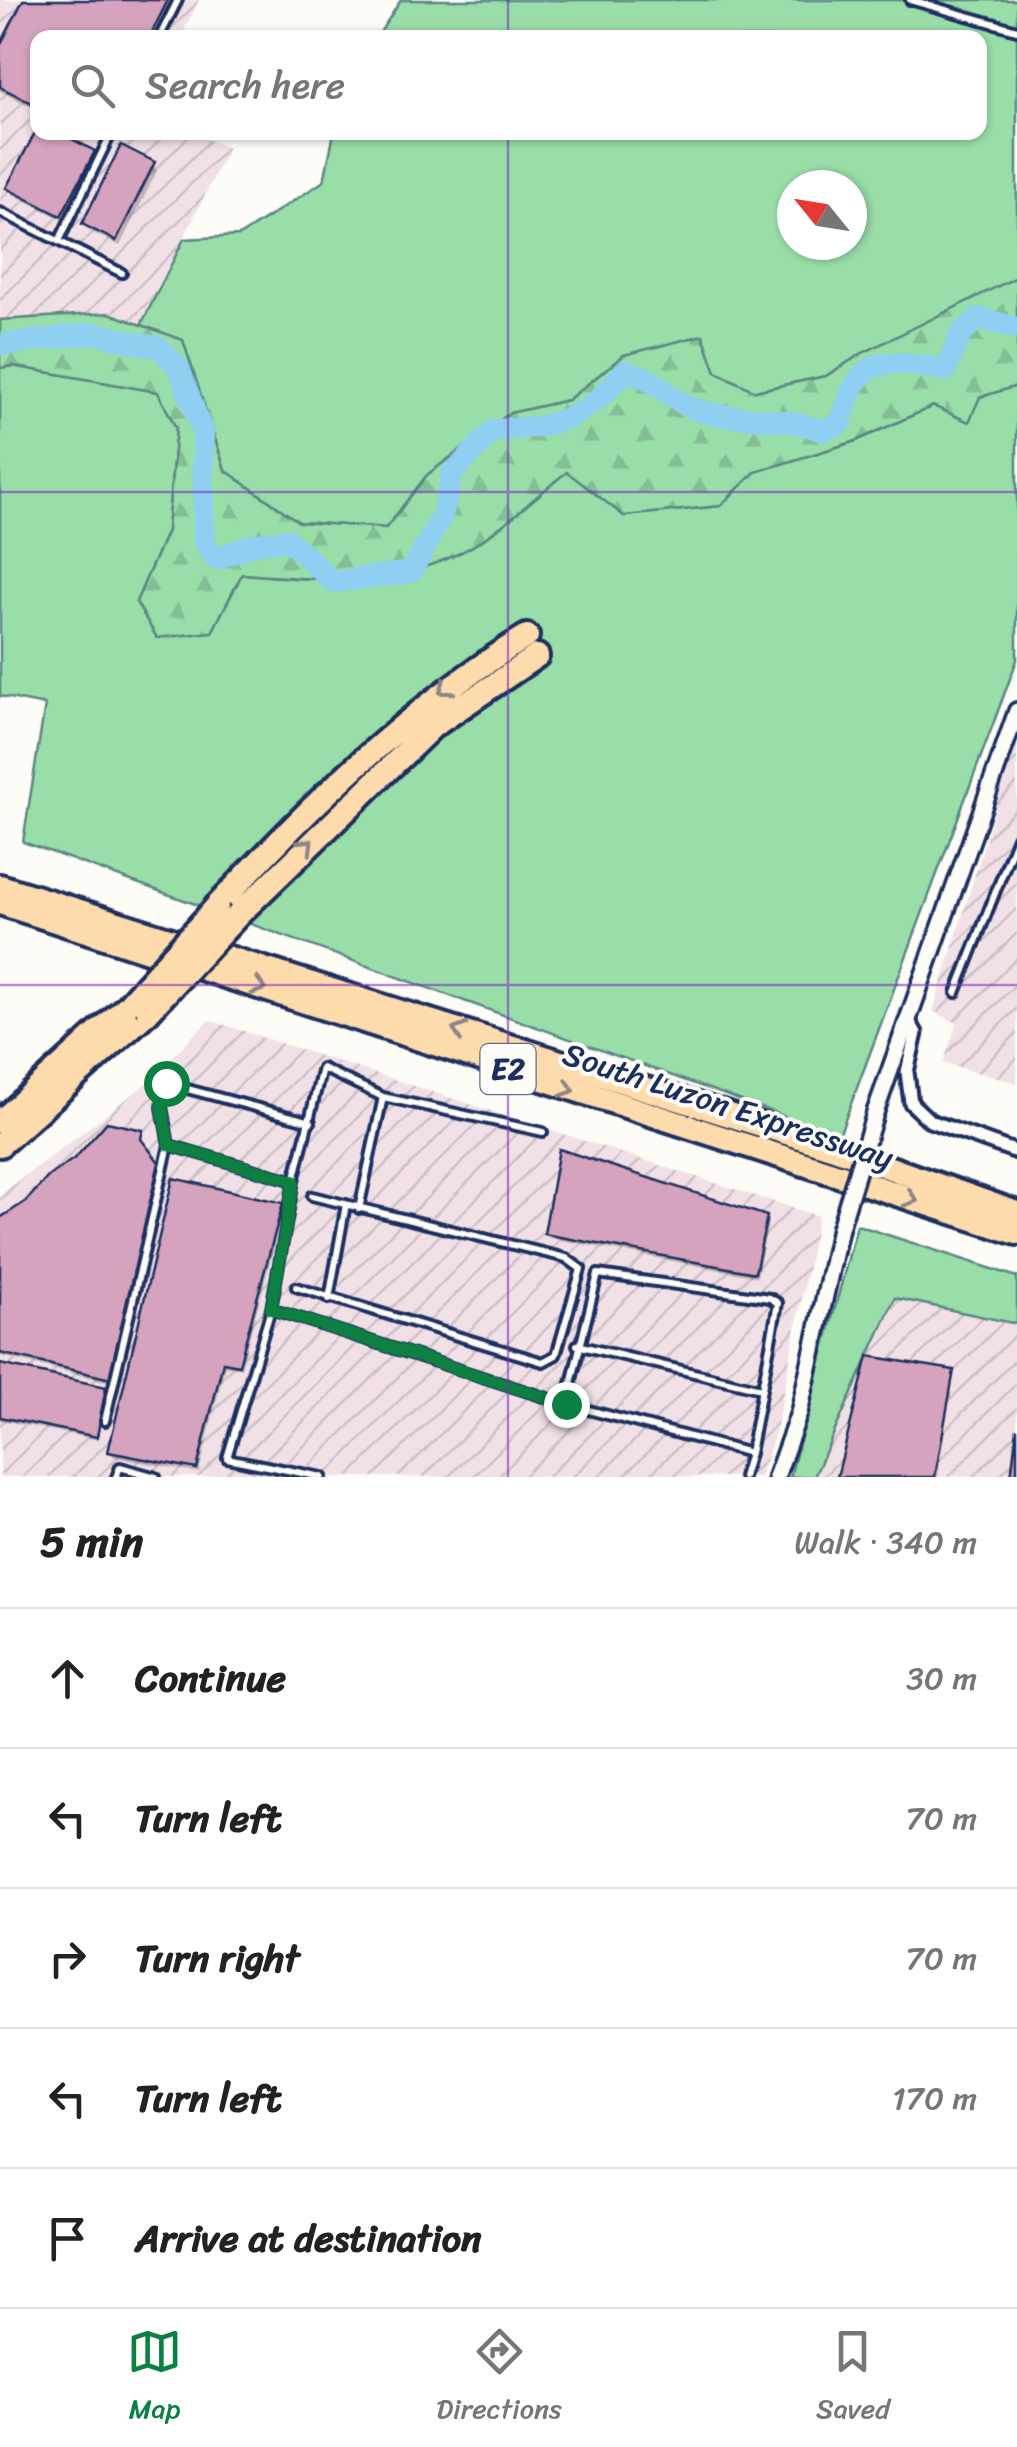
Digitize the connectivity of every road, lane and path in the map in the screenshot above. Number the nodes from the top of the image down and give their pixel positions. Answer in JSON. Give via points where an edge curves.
{"nodes":[{"id":1,"x":178,"y":0,"type":"edge"},
{"id":2,"x":910,"y":0,"type":"edge"},
{"id":3,"x":163,"y":30,"type":"edge"},
{"id":4,"x":1017,"y":30,"type":"edge"},
{"id":5,"x":108,"y":140,"type":"edge"},
{"id":6,"x":0,"y":212,"type":"edge"},
{"id":7,"x":59,"y":241,"type":"junction"},
{"id":8,"x":122,"y":273,"type":"dead end"},
{"id":9,"x":532,"y":646,"type":"dead end"},
{"id":10,"x":1017,"y":711,"type":"edge"},
{"id":11,"x":1017,"y":837,"type":"edge"},
{"id":12,"x":0,"y":886,"type":"edge"},
{"id":13,"x":0,"y":903,"type":"edge"},
{"id":14,"x":956,"y":993,"type":"dead end"},
{"id":15,"x":137,"y":1009,"type":"junction"},
{"id":16,"x":909,"y":1021,"type":"junction"},
{"id":17,"x":383,"y":1097,"type":"junction"},
{"id":18,"x":0,"y":1122,"type":"edge"},
{"id":19,"x":311,"y":1122,"type":"junction"},
{"id":20,"x":542,"y":1132,"type":"dead end"},
{"id":21,"x":0,"y":1145,"type":"edge"},
{"id":22,"x":169,"y":1145,"type":"junction"},
{"id":23,"x":1017,"y":1152,"type":"edge"},
{"id":24,"x":294,"y":1181,"type":"junction"},
{"id":25,"x":312,"y":1196,"type":"dead end"},
{"id":26,"x":346,"y":1204,"type":"junction"},
{"id":27,"x":359,"y":1209,"type":"junction"},
{"id":28,"x":1017,"y":1213,"type":"edge"},
{"id":29,"x":1017,"y":1233,"type":"edge"},
{"id":30,"x":296,"y":1287,"type":"dead end"},
{"id":31,"x":329,"y":1299,"type":"junction"},
{"id":32,"x":271,"y":1309,"type":"junction"},
{"id":33,"x":577,"y":1345,"type":"junction"},
{"id":34,"x":761,"y":1389,"type":"junction"},
{"id":35,"x":566,"y":1404,"type":"junction"},
{"id":36,"x":105,"y":1421,"type":"dead end"},
{"id":37,"x":750,"y":1453,"type":"junction"},
{"id":38,"x":116,"y":1477,"type":"edge"},
{"id":39,"x":156,"y":1477,"type":"edge"},
{"id":40,"x":322,"y":1477,"type":"edge"},
{"id":41,"x":742,"y":1477,"type":"edge"},
{"id":42,"x":776,"y":1477,"type":"edge"}],
"edges":[{"from":1,"to":3,"type":"lane"},
{"from":2,"to":4,"type":"lane"},
{"from":5,"to":7,"type":"lane"},
{"from":6,"to":7,"type":"lane"},
{"from":7,"to":8,"type":"lane"},
{"from":9,"to":15,"type":"highway","bridge":true,"via":[[448,686],[400,724],[298,820],[228,910]]},
{"from":10,"to":16,"type":"street"},
{"from":11,"to":14,"type":"lane"},
{"from":28,"to":12,"type":"highway","name":"South Luzon Expressway","number":"E2","one_way":true,"via":[[831,1147]]},
{"from":13,"to":29,"type":"highway","name":"South Luzon Expressway","number":"E2","one_way":true},
{"from":15,"to":18,"type":"highway"},
{"from":15,"to":21,"type":"highway"},
{"from":16,"to":23,"type":"street","via":[[916,1033],[907,1072],[910,1103],[930,1121]]},
{"from":16,"to":42,"type":"street","bridge":true,"via":[[840,1228],[798,1412]]},
{"from":17,"to":19,"type":"lane","via":[[322,1068]]},
{"from":17,"to":20,"type":"lane"},
{"from":17,"to":27,"type":"lane"},
{"from":19,"to":22,"type":"lane","via":[[166,1083],[162,1107]]},
{"from":19,"to":24,"type":"lane"},
{"from":22,"to":24,"type":"lane"},
{"from":22,"to":36,"type":"lane"},
{"from":24,"to":32,"type":"lane"},
{"from":25,"to":26,"type":"lane"},
{"from":26,"to":27,"type":"lane"},
{"from":26,"to":31,"type":"lane"},
{"from":27,"to":31,"type":"lane","via":[[575,1262],[581,1268],[556,1355],[542,1362]]},
{"from":30,"to":31,"type":"lane"},
{"from":32,"to":35,"type":"lane"},
{"from":32,"to":40,"type":"lane","via":[[228,1458]]},
{"from":33,"to":34,"type":"lane"},
{"from":33,"to":34,"type":"lane","via":[[592,1280],[602,1272],[770,1298],[778,1302]]},
{"from":33,"to":35,"type":"lane"},
{"from":34,"to":37,"type":"lane"},
{"from":35,"to":37,"type":"lane"},
{"from":37,"to":41,"type":"lane"},
{"from":38,"to":39,"type":"lane","via":[[120,1467]]}]}
